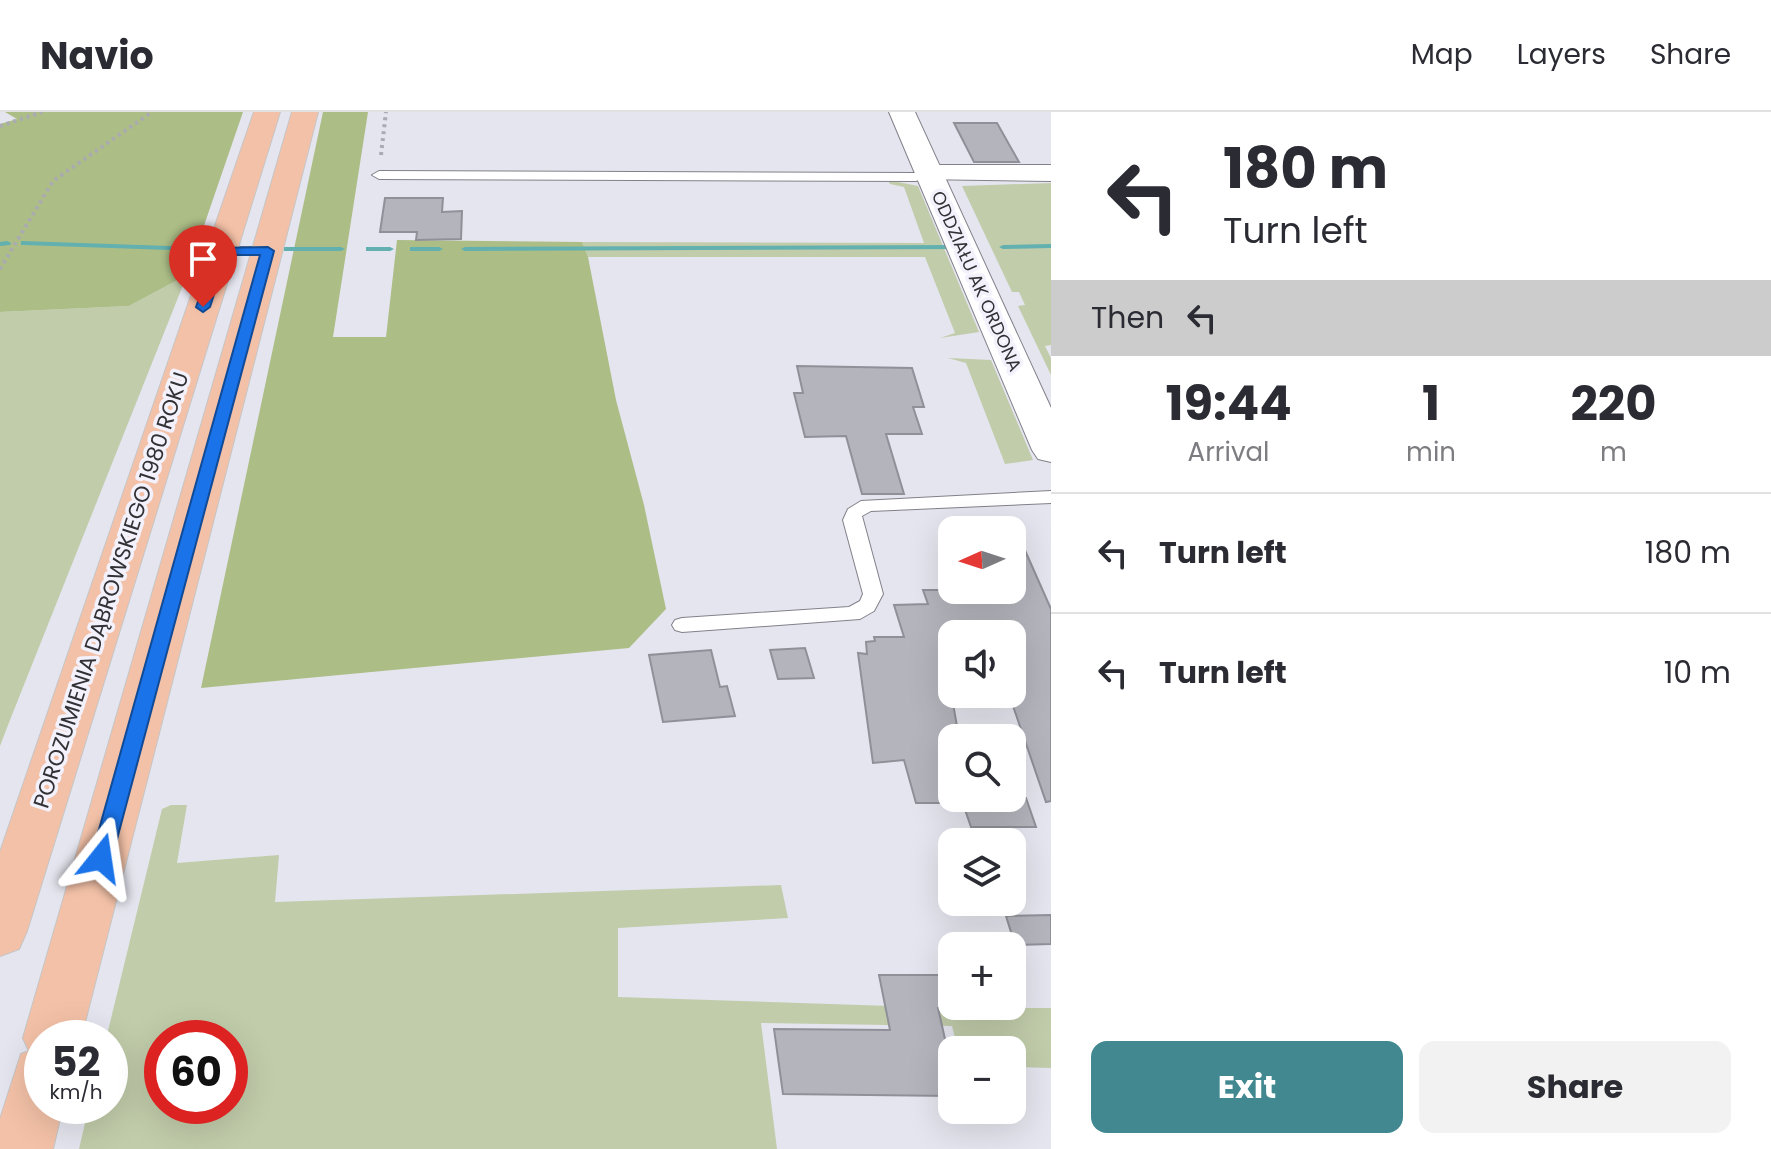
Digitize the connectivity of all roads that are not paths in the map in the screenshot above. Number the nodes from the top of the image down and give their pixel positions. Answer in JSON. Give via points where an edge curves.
{"nodes":[{"id":1,"x":267,"y":112,"type":"edge"},
{"id":2,"x":305,"y":112,"type":"edge"},
{"id":3,"x":902,"y":112,"type":"edge"},
{"id":4,"x":929,"y":173,"type":"junction"},
{"id":5,"x":1051,"y":173,"type":"edge"},
{"id":6,"x":379,"y":175,"type":"road end"},
{"id":7,"x":245,"y":251,"type":"junction"},
{"id":8,"x":1046,"y":429,"type":"edge"},
{"id":9,"x":1051,"y":497,"type":"edge"},
{"id":10,"x":682,"y":625,"type":"dead end"},
{"id":11,"x":0,"y":931,"type":"edge"},
{"id":12,"x":56,"y":1020,"type":"edge"},
{"id":13,"x":29,"y":1124,"type":"edge"},
{"id":14,"x":22,"y":1149,"type":"edge"}],
"edges":[{"from":1,"to":7,"type":"main road","name":"POROZUMIENIA DĄBROWSKIEGO 1980 ROKU"},
{"from":2,"to":7,"type":"main road","name":"POROZUMIENIA DĄBROWSKIEGO 1980 ROKU"},
{"from":3,"to":4,"type":"street","name":"ODDZIAŁU AK ORDONA"},
{"from":4,"to":5,"type":"street"},
{"from":4,"to":6,"type":"lane"},
{"from":4,"to":8,"type":"street","name":"ODDZIAŁU AK ORDONA"},
{"from":7,"to":11,"type":"main road","name":"POROZUMIENIA DĄBROWSKIEGO 1980 ROKU"},
{"from":7,"to":12,"type":"main road","name":"POROZUMIENIA DĄBROWSKIEGO 1980 ROKU"},
{"from":9,"to":10,"type":"lane","via":[[867,505],[852,520],[873,594],[867,606],[853,614]]},
{"from":13,"to":14,"type":"main road"}]}
